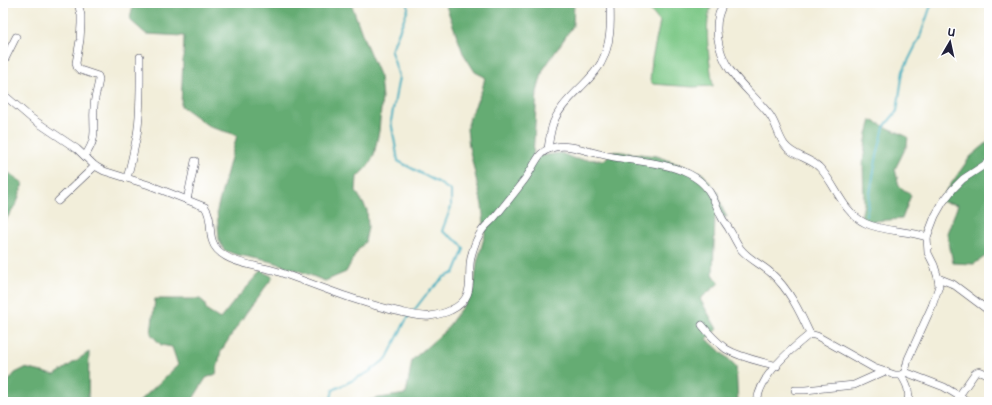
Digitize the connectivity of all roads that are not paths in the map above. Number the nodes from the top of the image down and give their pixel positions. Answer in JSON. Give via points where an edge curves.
{"nodes":[{"id":1,"x":78,"y":3,"type":"edge"},
{"id":2,"x":610,"y":3,"type":"edge"},
{"id":3,"x":724,"y":3,"type":"edge"},
{"id":4,"x":16,"y":37,"type":"dead end"},
{"id":5,"x":140,"y":57,"type":"dead end"},
{"id":6,"x":3,"y":63,"type":"edge"},
{"id":7,"x":3,"y":94,"type":"edge"},
{"id":8,"x":548,"y":149,"type":"junction"},
{"id":9,"x":85,"y":156,"type":"junction"},
{"id":10,"x":195,"y":161,"type":"dead end"},
{"id":11,"x":989,"y":162,"type":"edge"},
{"id":12,"x":94,"y":166,"type":"junction"},
{"id":13,"x":127,"y":178,"type":"junction"},
{"id":14,"x":187,"y":200,"type":"junction"},
{"id":15,"x":58,"y":201,"type":"dead end"},
{"id":16,"x":927,"y":237,"type":"junction"},
{"id":17,"x":938,"y":278,"type":"junction"},
{"id":18,"x":989,"y":311,"type":"edge"},
{"id":19,"x":702,"y":324,"type":"dead end"},
{"id":20,"x":810,"y":334,"type":"junction"},
{"id":21,"x":777,"y":366,"type":"junction"},
{"id":22,"x":883,"y":372,"type":"junction"},
{"id":23,"x":903,"y":374,"type":"junction"},
{"id":24,"x":989,"y":376,"type":"edge"},
{"id":25,"x":795,"y":390,"type":"dead end"},
{"id":26,"x":959,"y":396,"type":"junction"},
{"id":27,"x":757,"y":402,"type":"edge"},
{"id":28,"x":908,"y":402,"type":"edge"},
{"id":29,"x":969,"y":402,"type":"edge"}],
"edges":[{"from":1,"to":9,"type":"street","via":[[81,24],[77,67],[98,76],[99,79],[94,108],[94,136],[91,148]]},
{"from":2,"to":8,"type":"street","via":[[611,25],[607,50],[592,76],[560,110],[552,127]]},
{"from":3,"to":16,"type":"street","via":[[717,26],[719,43],[726,62],[769,114],[787,148],[819,168],[844,204],[860,220],[876,227]]},
{"from":4,"to":6,"type":"street"},
{"from":5,"to":13,"type":"street","via":[[137,134]]},
{"from":7,"to":9,"type":"street","via":[[31,118]]},
{"from":8,"to":14,"type":"street","via":[[538,158],[525,179],[481,233],[472,253],[468,292],[464,301],[452,310],[429,316],[379,307],[264,267],[229,259],[214,245],[205,207]]},
{"from":8,"to":20,"type":"street","via":[[571,147],[657,164],[690,174],[710,191],[744,254],[770,272],[782,285]]},
{"from":9,"to":12,"type":"street"},
{"from":10,"to":14,"type":"street"},
{"from":11,"to":16,"type":"street","via":[[953,189],[935,216]]},
{"from":12,"to":13,"type":"street"},
{"from":12,"to":15,"type":"street"},
{"from":13,"to":14,"type":"street"},
{"from":16,"to":17,"type":"street","via":[[928,253]]},
{"from":17,"to":18,"type":"street","via":[[953,284]]},
{"from":17,"to":23,"type":"street","via":[[936,295]]},
{"from":19,"to":21,"type":"street","via":[[716,341],[732,352]]},
{"from":20,"to":21,"type":"street"},
{"from":20,"to":22,"type":"street"},
{"from":21,"to":27,"type":"street","via":[[764,380]]},
{"from":22,"to":23,"type":"street"},
{"from":22,"to":25,"type":"street","via":[[854,385]]},
{"from":23,"to":26,"type":"street","via":[[944,387]]},
{"from":23,"to":28,"type":"street","via":[[908,388]]},
{"from":24,"to":26,"type":"street","via":[[981,371],[975,372]]},
{"from":26,"to":29,"type":"street"}]}
